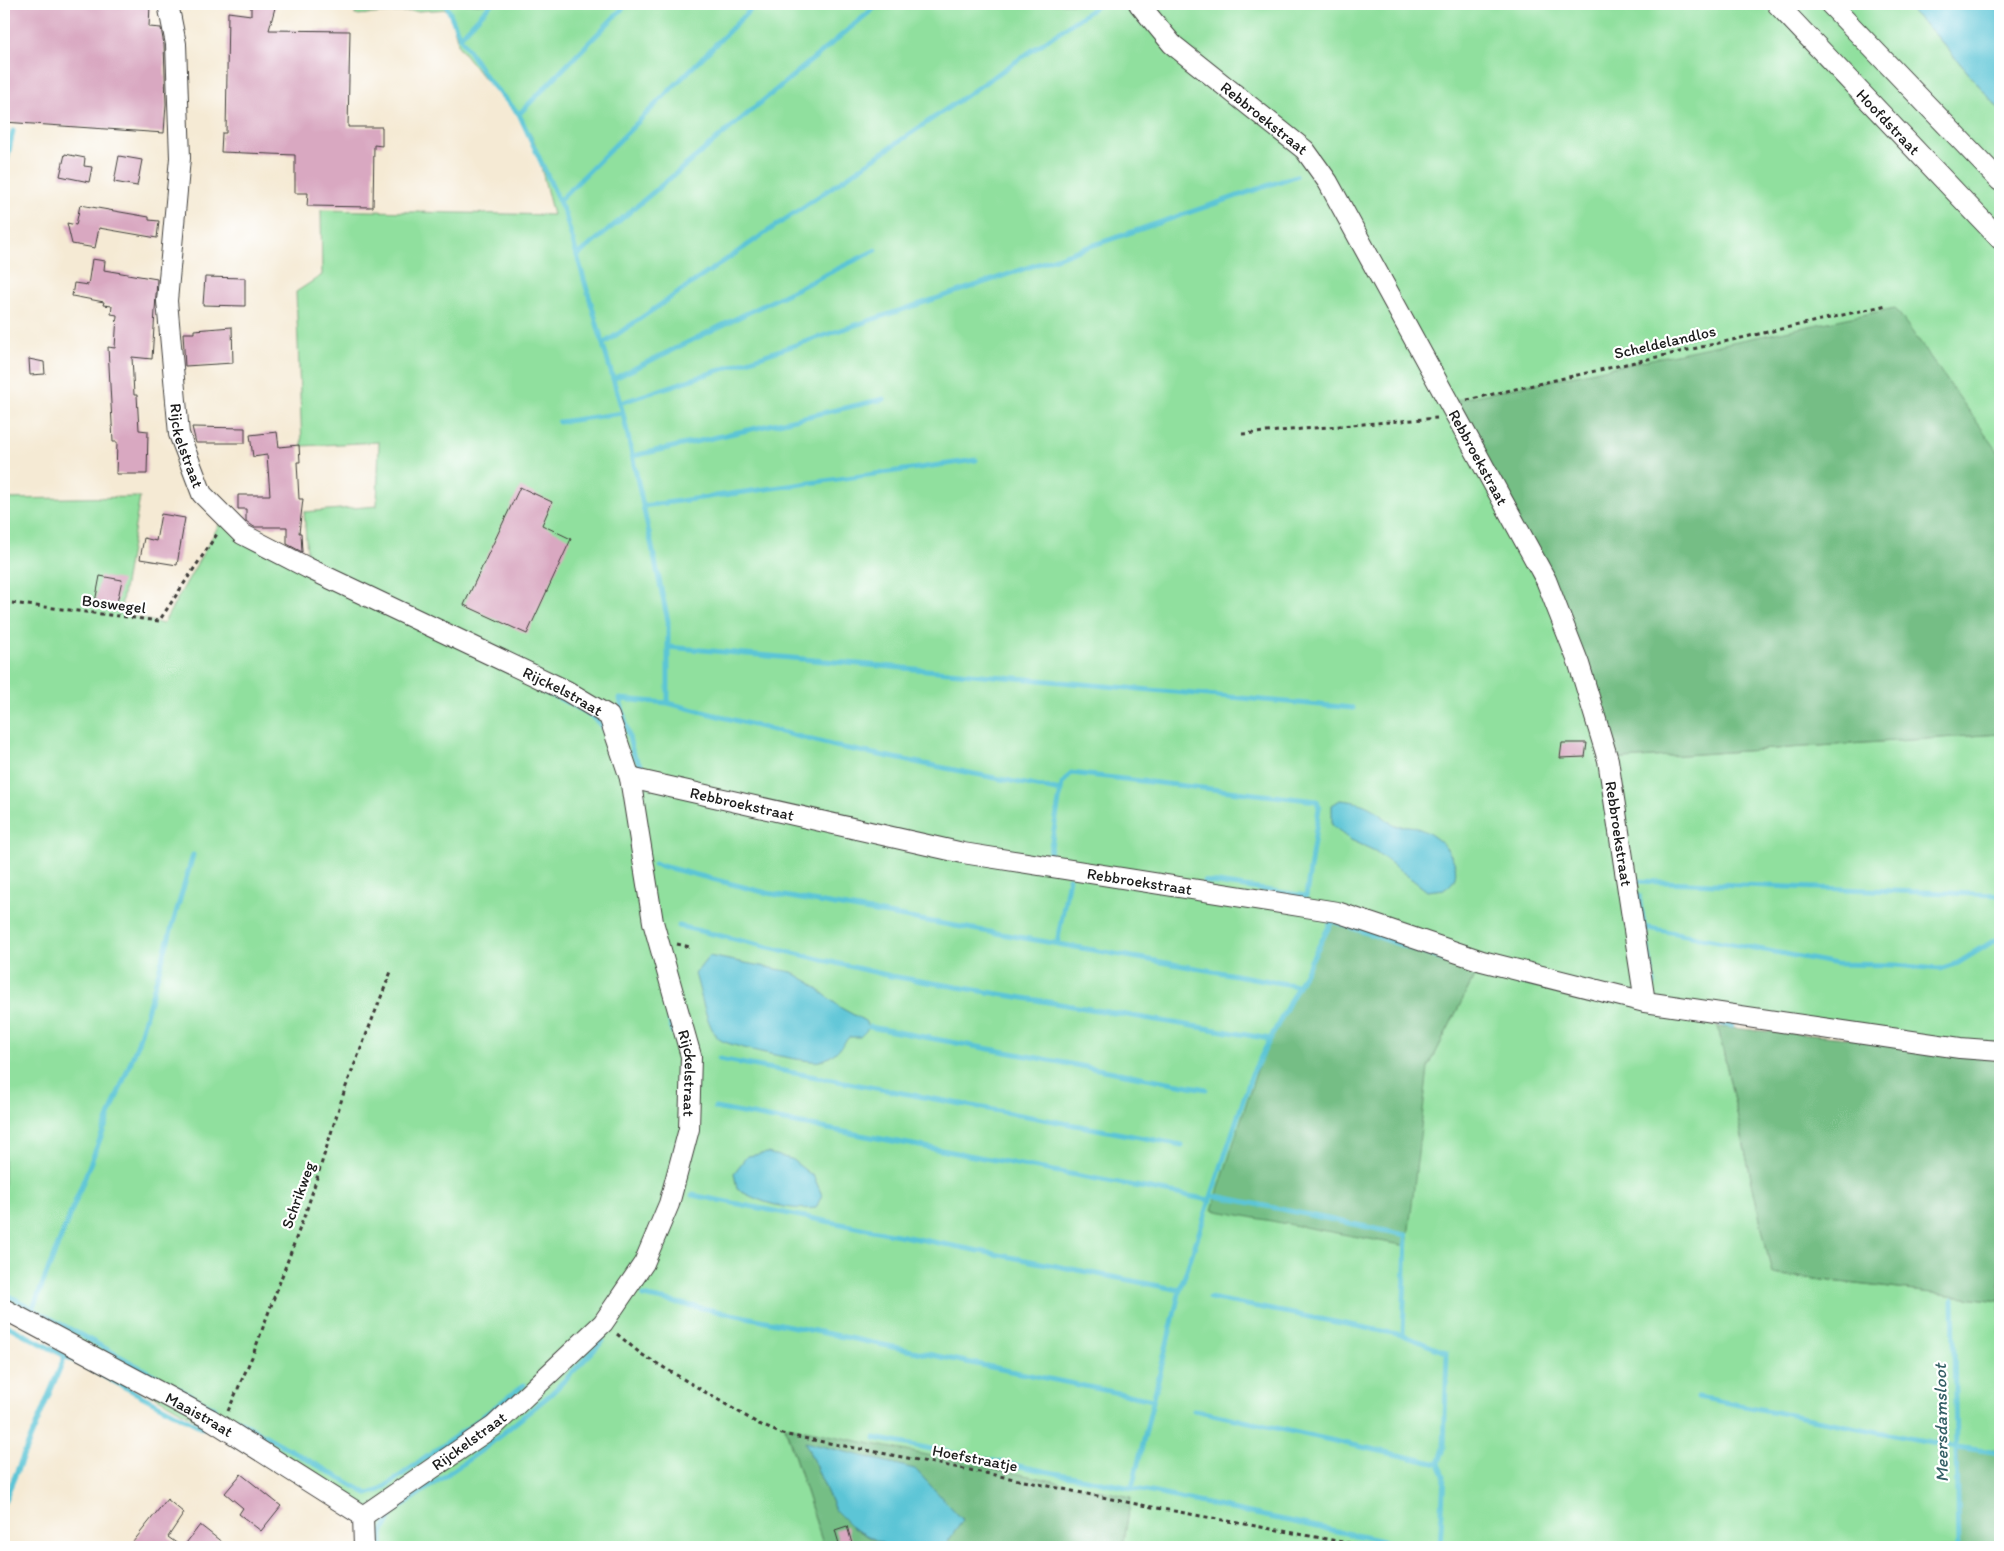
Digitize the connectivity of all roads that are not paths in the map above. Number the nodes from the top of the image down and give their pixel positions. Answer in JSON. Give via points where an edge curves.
{"nodes":[{"id":1,"x":168,"y":4,"type":"edge"},
{"id":2,"x":1139,"y":4,"type":"edge"},
{"id":3,"x":1777,"y":4,"type":"edge"},
{"id":4,"x":1830,"y":4,"type":"edge"},
{"id":5,"x":2000,"y":181,"type":"edge"},
{"id":6,"x":2000,"y":239,"type":"edge"},
{"id":7,"x":630,"y":778,"type":"junction"},
{"id":8,"x":1645,"y":1002,"type":"junction"},
{"id":9,"x":2000,"y":1051,"type":"edge"},
{"id":10,"x":4,"y":1309,"type":"edge"},
{"id":11,"x":363,"y":1516,"type":"junction"},
{"id":12,"x":364,"y":1547,"type":"edge"}],
"edges":[{"from":1,"to":7,"type":"street","name":"Rijckelstraat","via":[[176,44],[180,158],[167,301],[180,434],[202,494],[242,534],[566,691],[609,716]]},
{"from":2,"to":8,"type":"street","name":"Rebbroekstraat","via":[[1172,44],[1305,150],[1328,182],[1546,580],[1579,664],[1608,760]]},
{"from":3,"to":6,"type":"street","name":"Hoofdstraat"},
{"from":4,"to":5,"type":"street"},
{"from":7,"to":8,"type":"street","name":"Rebbroekstraat","via":[[963,853],[1337,912],[1482,961]]},
{"from":7,"to":11,"type":"street","name":"Rijckelstraat","via":[[653,922],[691,1056],[689,1128],[669,1204],[644,1263],[603,1323],[494,1426]]},
{"from":8,"to":9,"type":"street","name":"Rebbroekstraat"},
{"from":10,"to":11,"type":"street","name":"Maaistraat","via":[[222,1428]]},
{"from":11,"to":12,"type":"street"}]}
